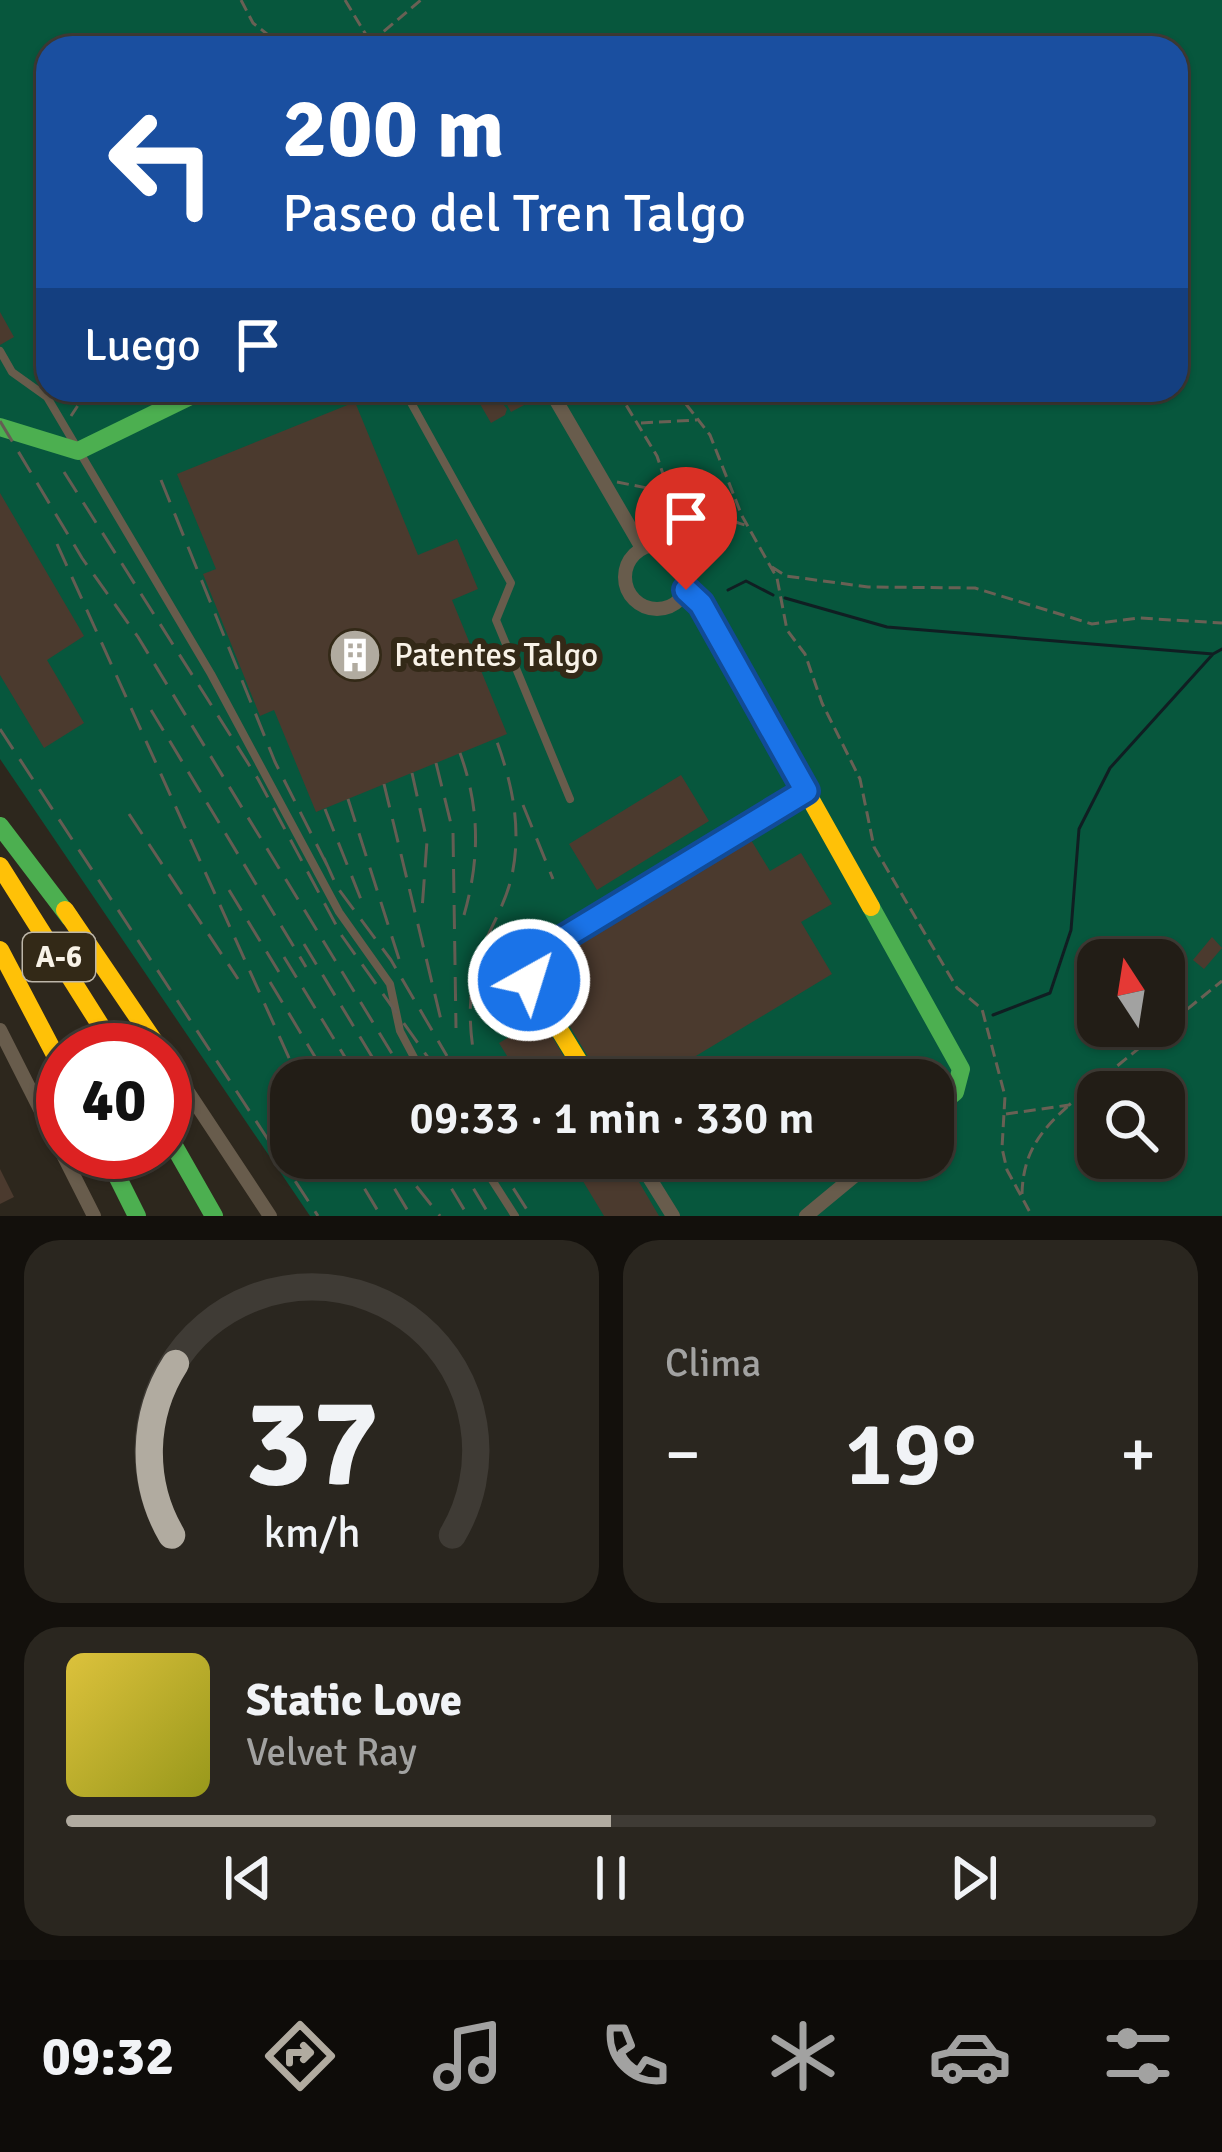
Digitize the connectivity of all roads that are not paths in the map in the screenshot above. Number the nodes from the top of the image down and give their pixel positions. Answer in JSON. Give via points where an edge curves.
{"nodes":[{"id":1,"x":0,"y":351,"type":"edge"},
{"id":2,"x":36,"y":389,"type":"edge"},
{"id":3,"x":50,"y":402,"type":"edge"},
{"id":4,"x":178,"y":402,"type":"edge"},
{"id":5,"x":411,"y":402,"type":"edge"},
{"id":6,"x":557,"y":402,"type":"edge"},
{"id":7,"x":0,"y":427,"type":"edge"},
{"id":8,"x":78,"y":451,"type":"junction"},
{"id":9,"x":642,"y":548,"type":"junction"},
{"id":10,"x":686,"y":590,"type":"junction"},
{"id":11,"x":806,"y":791,"type":"junction"},
{"id":12,"x":570,"y":800,"type":"dead end"},
{"id":13,"x":0,"y":809,"type":"edge"},
{"id":14,"x":0,"y":826,"type":"edge"},
{"id":15,"x":0,"y":866,"type":"edge"},
{"id":16,"x":70,"y":918,"type":"junction"},
{"id":17,"x":0,"y":950,"type":"edge"},
{"id":18,"x":38,"y":1023,"type":"edge"},
{"id":19,"x":99,"y":1023,"type":"edge"},
{"id":20,"x":142,"y":1023,"type":"edge"},
{"id":21,"x":0,"y":1030,"type":"edge"},
{"id":22,"x":415,"y":1059,"type":"edge"},
{"id":23,"x":577,"y":1059,"type":"edge"},
{"id":24,"x":954,"y":1093,"type":"edge"},
{"id":25,"x":192,"y":1099,"type":"edge"},
{"id":26,"x":192,"y":1177,"type":"edge"},
{"id":27,"x":118,"y":1179,"type":"edge"},
{"id":28,"x":491,"y":1179,"type":"edge"},
{"id":29,"x":650,"y":1179,"type":"edge"},
{"id":30,"x":851,"y":1179,"type":"edge"},
{"id":31,"x":94,"y":1216,"type":"edge"},
{"id":32,"x":137,"y":1216,"type":"edge"},
{"id":33,"x":214,"y":1216,"type":"edge"},
{"id":34,"x":269,"y":1216,"type":"edge"},
{"id":35,"x":514,"y":1216,"type":"edge"},
{"id":36,"x":673,"y":1216,"type":"edge"},
{"id":37,"x":806,"y":1216,"type":"edge"}],
"edges":[{"from":1,"to":2,"type":"lane"},
{"from":3,"to":8,"type":"lane"},
{"from":4,"to":8,"type":"main road"},
{"from":5,"to":12,"type":"lane","via":[[511,583],[496,620]]},
{"from":6,"to":9,"type":"street"},
{"from":7,"to":8,"type":"main road"},
{"from":8,"to":22,"type":"lane","via":[[212,674],[339,912],[389,984]]},
{"from":9,"to":10,"type":"street","via":[[661,545],[679,554]]},
{"from":9,"to":10,"type":"street","via":[[625,573],[635,601],[664,608]]},
{"from":10,"to":11,"type":"main road"},
{"from":11,"to":23,"type":"main road","via":[[532,957],[529,980]]},
{"from":11,"to":24,"type":"main road","via":[[962,1069]]},
{"from":13,"to":16,"type":"main road"},
{"from":14,"to":16,"type":"main road"},
{"from":15,"to":19,"type":"main road","number":"A-6"},
{"from":16,"to":20,"type":"main road"},
{"from":17,"to":18,"type":"main road","number":"A-6"},
{"from":21,"to":31,"type":"street"},
{"from":25,"to":34,"type":"street"},
{"from":26,"to":33,"type":"main road"},
{"from":27,"to":32,"type":"main road"},
{"from":28,"to":35,"type":"lane"},
{"from":29,"to":36,"type":"street"},
{"from":30,"to":37,"type":"street"}]}
